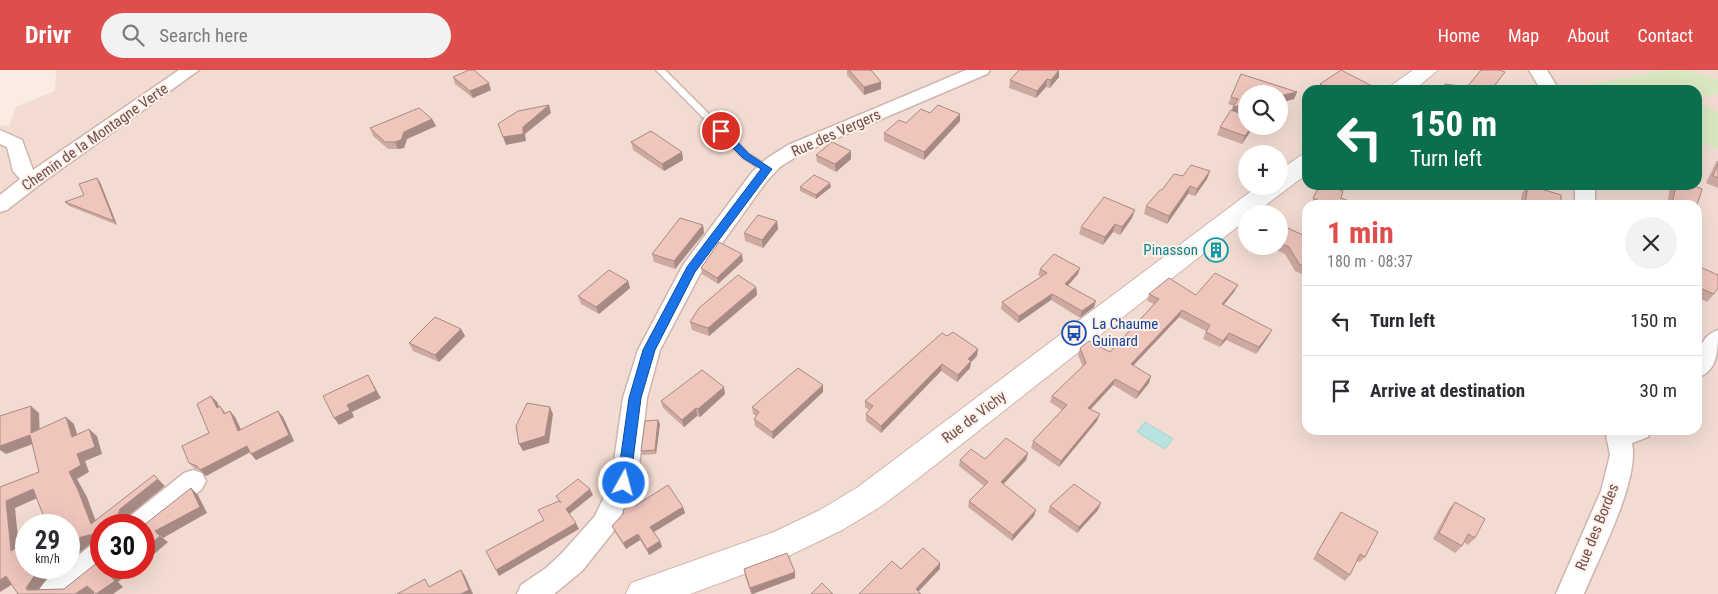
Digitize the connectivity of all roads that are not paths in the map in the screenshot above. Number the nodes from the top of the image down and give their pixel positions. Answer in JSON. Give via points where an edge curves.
{"nodes":[{"id":1,"x":190,"y":70,"type":"edge"},
{"id":2,"x":660,"y":70,"type":"edge"},
{"id":3,"x":1427,"y":70,"type":"edge"},
{"id":4,"x":1538,"y":70,"type":"edge"},
{"id":5,"x":970,"y":72,"type":"edge"},
{"id":6,"x":1407,"y":85,"type":"edge"},
{"id":7,"x":1547,"y":85,"type":"edge"},
{"id":8,"x":0,"y":136,"type":"edge"},
{"id":9,"x":1302,"y":166,"type":"edge"},
{"id":10,"x":767,"y":169,"type":"junction"},
{"id":11,"x":1288,"y":176,"type":"edge"},
{"id":12,"x":32,"y":180,"type":"junction"},
{"id":13,"x":1262,"y":195,"type":"edge"},
{"id":14,"x":0,"y":205,"type":"edge"},
{"id":15,"x":1718,"y":339,"type":"edge"},
{"id":16,"x":1702,"y":362,"type":"edge"},
{"id":17,"x":1624,"y":435,"type":"edge"},
{"id":18,"x":193,"y":480,"type":"dead end"},
{"id":19,"x":151,"y":514,"type":"edge"},
{"id":20,"x":90,"y":563,"type":"edge"},
{"id":21,"x":51,"y":594,"type":"edge"},
{"id":22,"x":531,"y":594,"type":"edge"},
{"id":23,"x":643,"y":594,"type":"edge"},
{"id":24,"x":1570,"y":594,"type":"edge"}],
"edges":[{"from":1,"to":12,"type":"street","name":"Chemin de la Montagne Verte"},
{"from":2,"to":10,"type":"lane","via":[[746,156]]},
{"from":3,"to":6,"type":"street"},
{"from":4,"to":7,"type":"street"},
{"from":5,"to":10,"type":"street","name":"Rue des Vergers","via":[[794,149]]},
{"from":8,"to":12,"type":"street","via":[[15,144],[23,171]]},
{"from":9,"to":11,"type":"street"},
{"from":10,"to":22,"type":"street","name":"Rue des Vergers","via":[[691,270],[649,350],[635,398],[624,483],[604,524],[556,578]]},
{"from":12,"to":14,"type":"street","name":"Chemin de la Montagne Verte"},
{"from":13,"to":23,"type":"street","name":"Rue de Vichy","via":[[1132,294],[1080,338],[870,496],[786,543]]},
{"from":15,"to":16,"type":"street"},
{"from":17,"to":24,"type":"street","name":"Rue des Bordes","via":[[1614,491]]},
{"from":18,"to":19,"type":"street"},
{"from":20,"to":21,"type":"street"}]}
